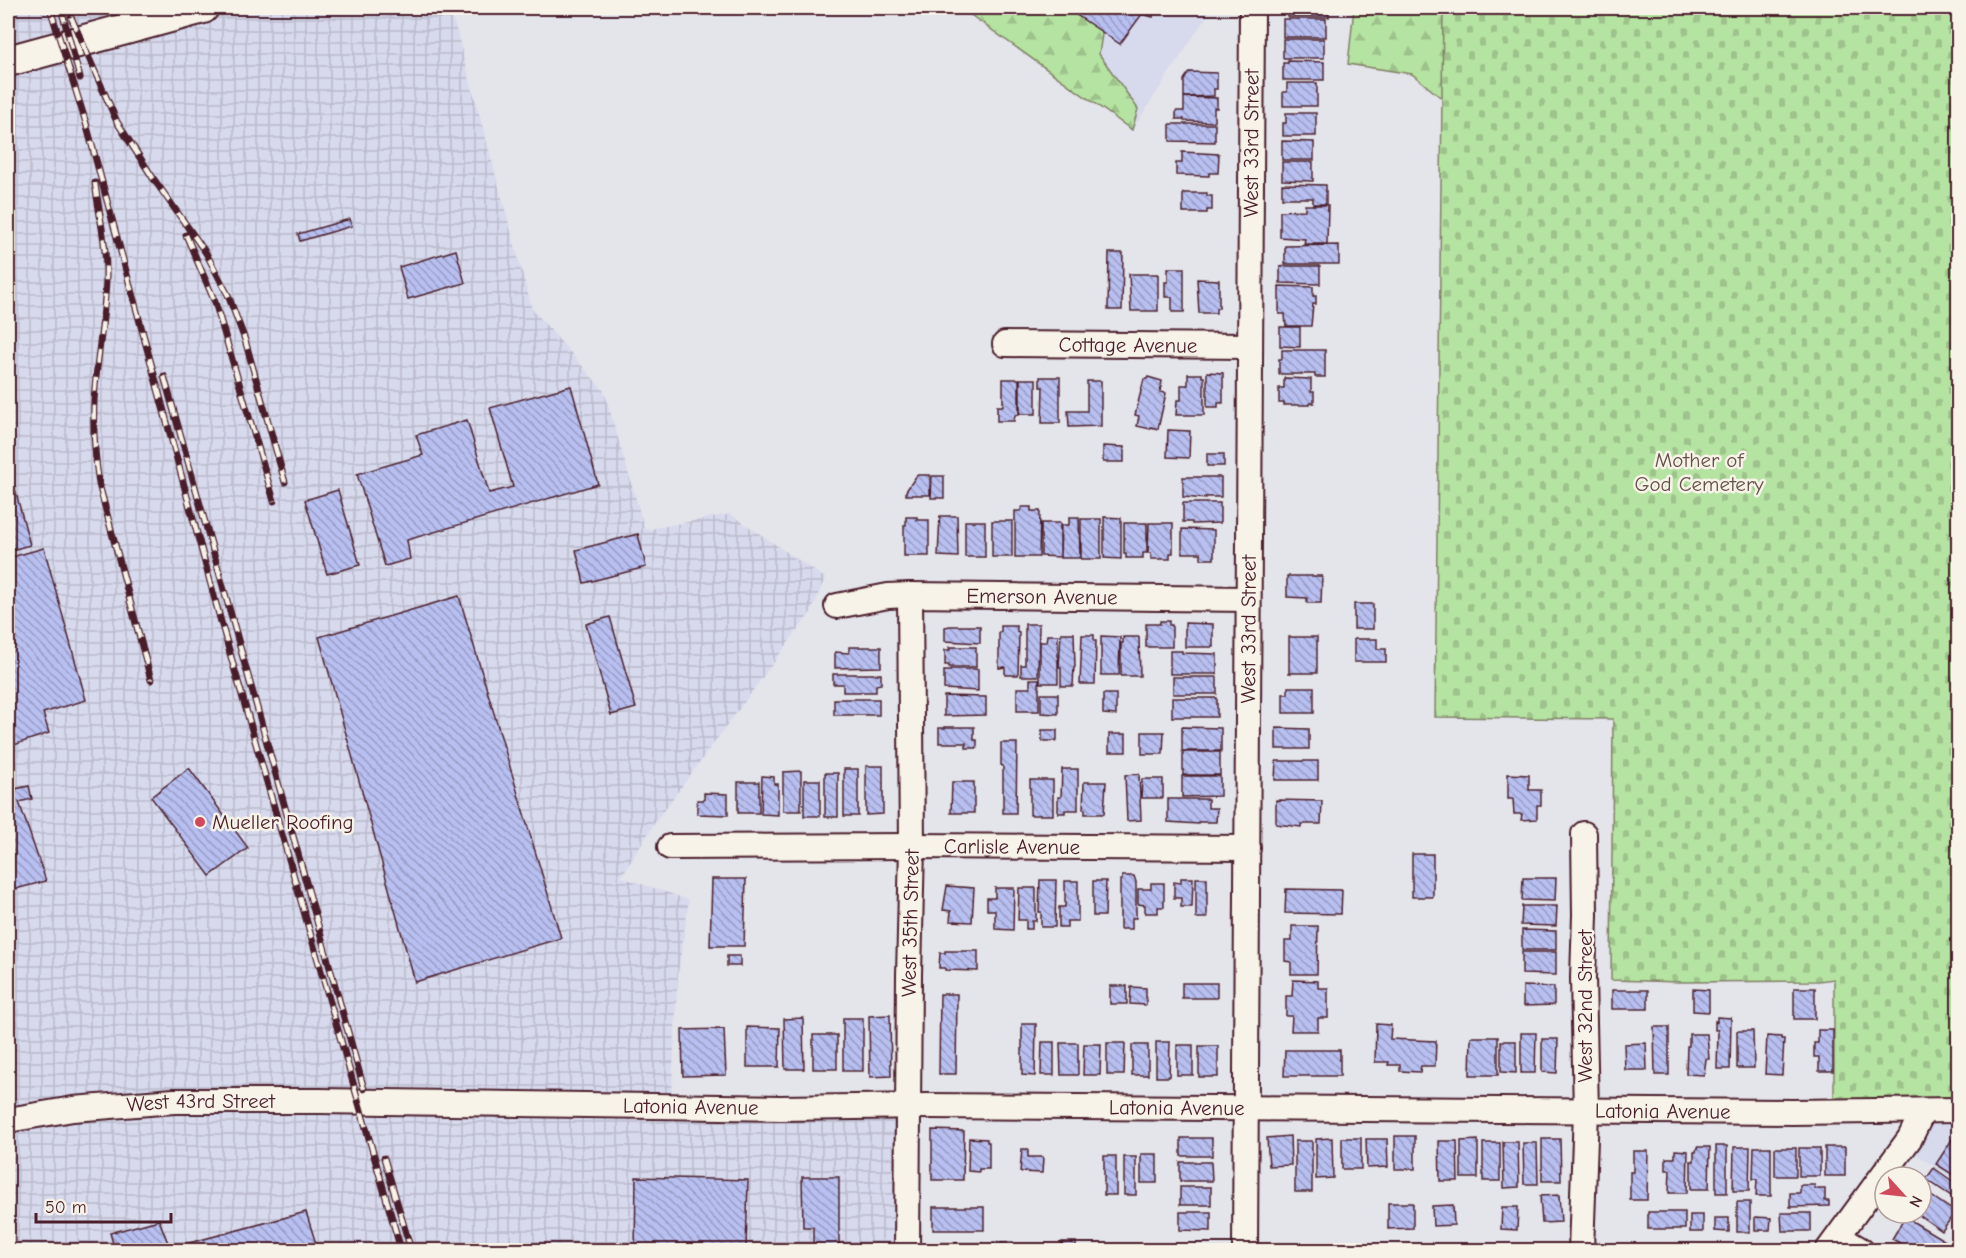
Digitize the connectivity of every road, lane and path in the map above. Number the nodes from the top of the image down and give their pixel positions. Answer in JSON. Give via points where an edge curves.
{"nodes":[{"id":1,"x":203,"y":8,"type":"edge"},
{"id":2,"x":1252,"y":8,"type":"edge"},
{"id":3,"x":8,"y":62,"type":"edge"},
{"id":4,"x":1005,"y":344,"type":"dead end"},
{"id":5,"x":1250,"y":346,"type":"junction"},
{"id":6,"x":910,"y":595,"type":"junction"},
{"id":7,"x":1248,"y":599,"type":"junction"},
{"id":8,"x":837,"y":606,"type":"dead end"},
{"id":9,"x":1584,"y":834,"type":"dead end"},
{"id":10,"x":912,"y":846,"type":"junction"},
{"id":11,"x":670,"y":847,"type":"dead end"},
{"id":12,"x":1248,"y":848,"type":"junction"},
{"id":13,"x":394,"y":1102,"type":"joint"},
{"id":14,"x":908,"y":1107,"type":"junction"},
{"id":15,"x":1246,"y":1108,"type":"junction"},
{"id":16,"x":1959,"y":1110,"type":"edge"},
{"id":17,"x":1586,"y":1111,"type":"junction"},
{"id":18,"x":1923,"y":1111,"type":"junction"},
{"id":19,"x":8,"y":1120,"type":"edge"},
{"id":20,"x":1834,"y":1244,"type":"edge"},
{"id":21,"x":907,"y":1251,"type":"edge"},
{"id":22,"x":1245,"y":1251,"type":"edge"},
{"id":23,"x":1581,"y":1251,"type":"edge"},
{"id":24,"x":1861,"y":1251,"type":"edge"}],
"edges":[{"from":1,"to":3,"type":"main road"},
{"from":2,"to":5,"type":"street","name":"West 33rd Street"},
{"from":4,"to":5,"type":"street","name":"Cottage Avenue"},
{"from":5,"to":7,"type":"street","name":"West 33rd Street"},
{"from":6,"to":7,"type":"street","name":"Emerson Avenue"},
{"from":6,"to":8,"type":"street","name":"Emerson Avenue"},
{"from":6,"to":10,"type":"street","name":"West 35th Street"},
{"from":7,"to":12,"type":"street","name":"West 33rd Street"},
{"from":9,"to":17,"type":"street","name":"West 32nd Street"},
{"from":10,"to":11,"type":"street","name":"Carlisle Avenue"},
{"from":10,"to":12,"type":"street","name":"Carlisle Avenue"},
{"from":10,"to":14,"type":"street","name":"West 35th Street"},
{"from":12,"to":15,"type":"street","name":"West 33rd Street"},
{"from":13,"to":14,"type":"street","name":"Latonia Avenue"},
{"from":13,"to":19,"type":"street","name":"West 43rd Street","via":[[174,1101],[73,1109]]},
{"from":14,"to":15,"type":"street","name":"Latonia Avenue"},
{"from":14,"to":21,"type":"street","name":"West 35th Street"},
{"from":15,"to":17,"type":"street","name":"Latonia Avenue"},
{"from":15,"to":22,"type":"street","name":"West 33rd Street"},
{"from":16,"to":18,"type":"street","name":"Latonia Avenue"},
{"from":17,"to":18,"type":"street","name":"Latonia Avenue"},
{"from":17,"to":23,"type":"street","name":"West 32nd Street"},
{"from":18,"to":20,"type":"street","via":[[1910,1137]]},
{"from":20,"to":24,"type":"street"}]}
